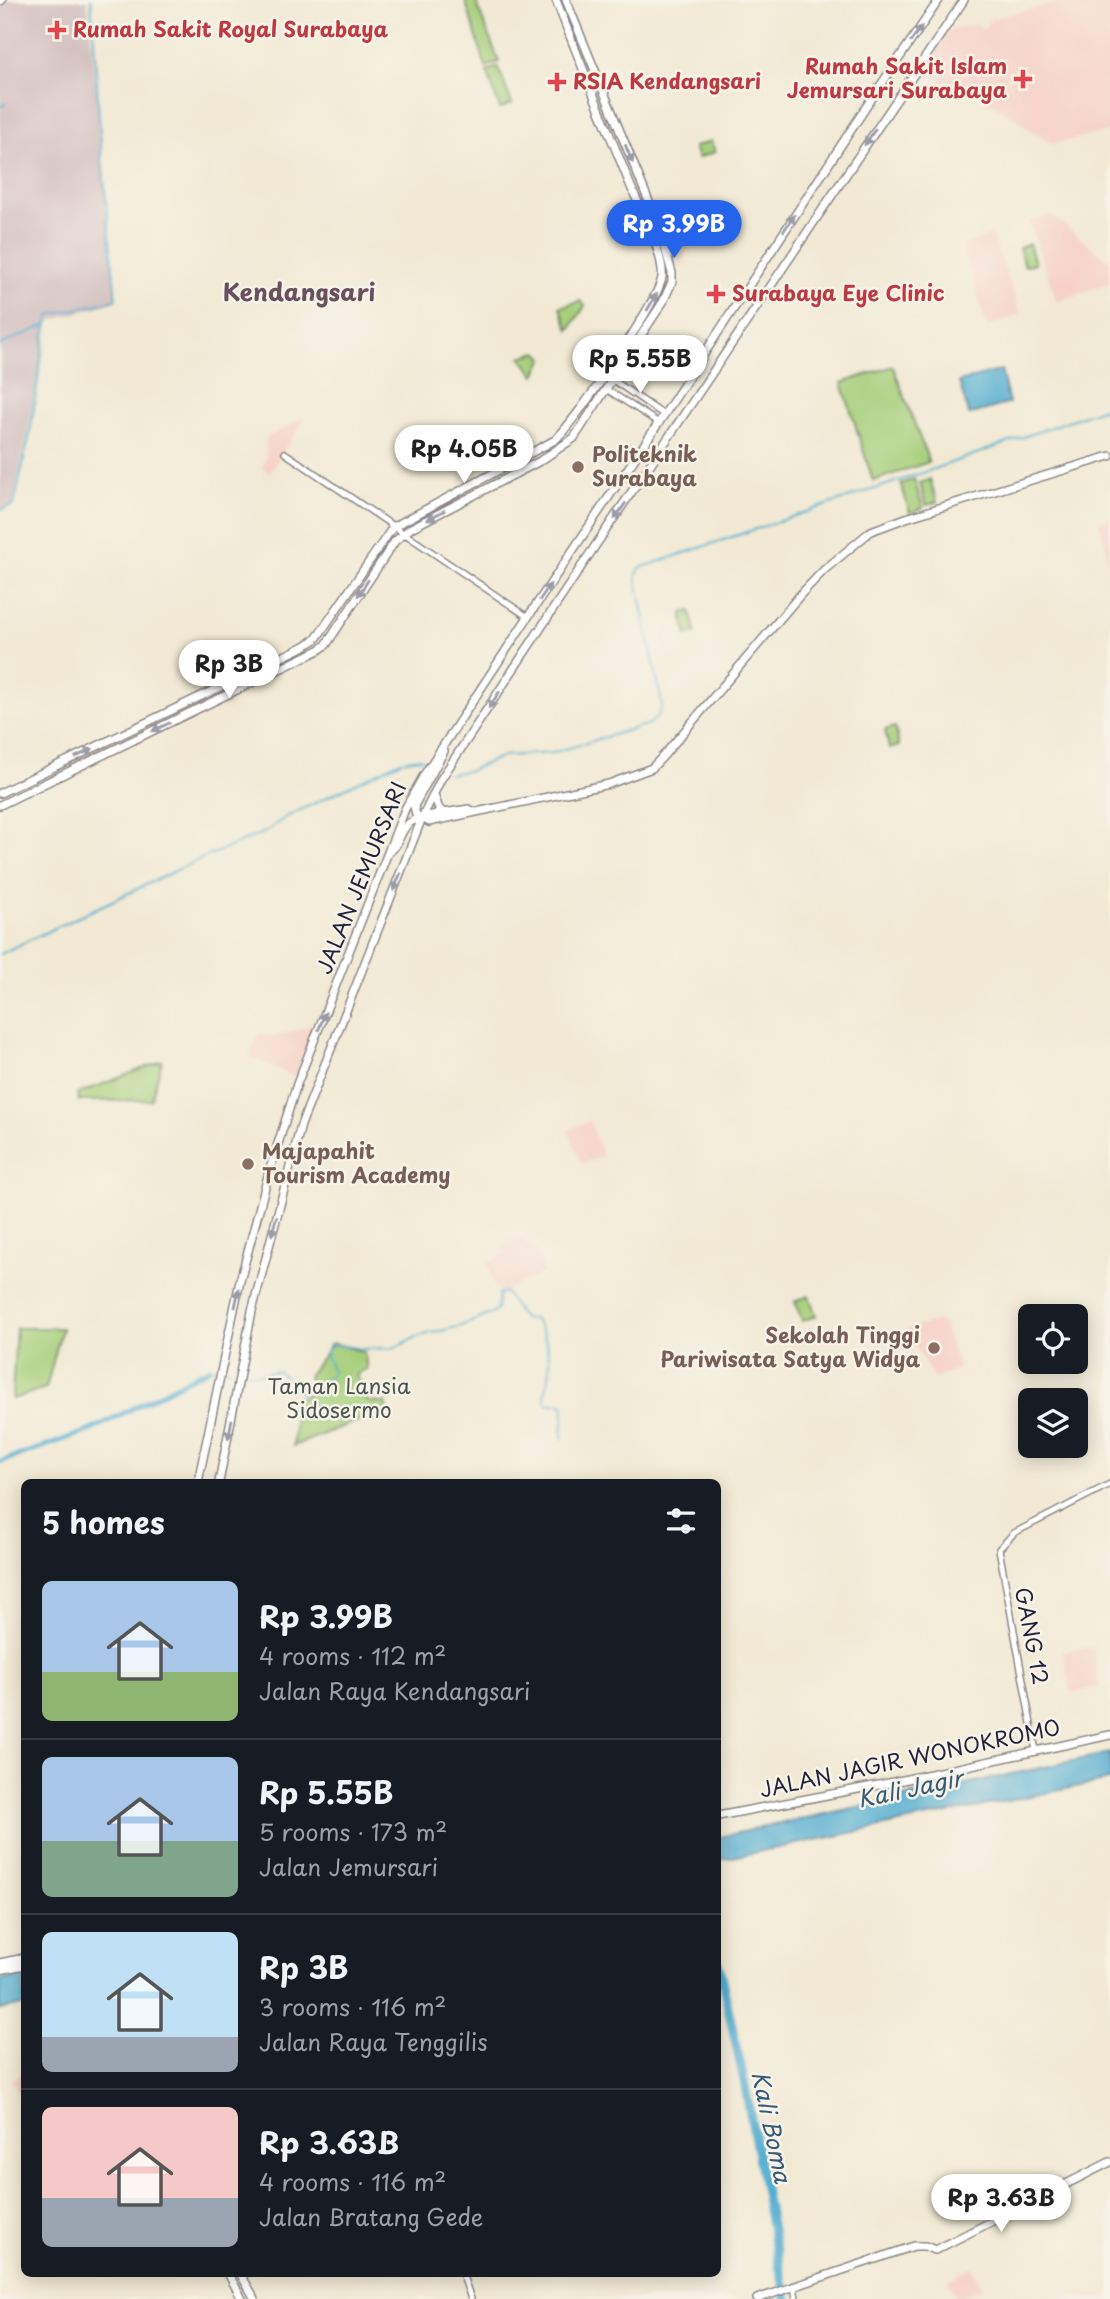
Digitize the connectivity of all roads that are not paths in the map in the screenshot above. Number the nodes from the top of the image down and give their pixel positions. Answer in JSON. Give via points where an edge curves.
{"nodes":[{"id":1,"x":556,"y":0,"type":"edge"},
{"id":2,"x":566,"y":0,"type":"edge"},
{"id":3,"x":939,"y":0,"type":"edge"},
{"id":4,"x":964,"y":0,"type":"edge"},
{"id":5,"x":615,"y":121,"type":"junction"},
{"id":6,"x":606,"y":124,"type":"junction"},
{"id":7,"x":664,"y":239,"type":"junction"},
{"id":8,"x":654,"y":243,"type":"junction"},
{"id":9,"x":630,"y":335,"type":"junction"},
{"id":10,"x":638,"y":342,"type":"junction"},
{"id":11,"x":613,"y":380,"type":"junction"},
{"id":12,"x":684,"y":382,"type":"junction"},
{"id":13,"x":606,"y":389,"type":"junction"},
{"id":14,"x":699,"y":393,"type":"junction"},
{"id":15,"x":664,"y":415,"type":"junction"},
{"id":16,"x":659,"y":423,"type":"junction"},
{"id":17,"x":285,"y":453,"type":"dead end"},
{"id":18,"x":1110,"y":456,"type":"edge"},
{"id":19,"x":393,"y":527,"type":"junction"},
{"id":20,"x":403,"y":534,"type":"junction"},
{"id":21,"x":528,"y":617,"type":"junction"},
{"id":22,"x":243,"y":678,"type":"junction"},
{"id":23,"x":247,"y":687,"type":"junction"},
{"id":24,"x":64,"y":762,"type":"junction"},
{"id":25,"x":432,"y":768,"type":"junction"},
{"id":26,"x":68,"y":772,"type":"junction"},
{"id":27,"x":0,"y":793,"type":"edge"},
{"id":28,"x":433,"y":795,"type":"junction"},
{"id":29,"x":0,"y":804,"type":"edge"},
{"id":30,"x":473,"y":811,"type":"junction"},
{"id":31,"x":446,"y":814,"type":"junction"},
{"id":32,"x":422,"y":818,"type":"junction"},
{"id":33,"x":388,"y":854,"type":"junction"},
{"id":34,"x":297,"y":1084,"type":"junction"},
{"id":35,"x":314,"y":1090,"type":"junction"},
{"id":36,"x":199,"y":1479,"type":"edge"},
{"id":37,"x":220,"y":1479,"type":"edge"},
{"id":38,"x":1110,"y":1484,"type":"edge"},
{"id":39,"x":1110,"y":1735,"type":"edge"},
{"id":40,"x":1036,"y":1751,"type":"junction"},
{"id":41,"x":721,"y":1815,"type":"edge"},
{"id":42,"x":21,"y":1958,"type":"edge"},
{"id":43,"x":0,"y":1962,"type":"edge"},
{"id":44,"x":21,"y":1966,"type":"edge"},
{"id":45,"x":0,"y":1970,"type":"edge"},
{"id":46,"x":1110,"y":2162,"type":"edge"},
{"id":47,"x":230,"y":2277,"type":"edge"},
{"id":48,"x":242,"y":2277,"type":"edge"},
{"id":49,"x":463,"y":2277,"type":"edge"},
{"id":50,"x":793,"y":2286,"type":"junction"},
{"id":51,"x":781,"y":2293,"type":"edge"},
{"id":52,"x":242,"y":2299,"type":"edge"},
{"id":53,"x":255,"y":2299,"type":"edge"},
{"id":54,"x":471,"y":2299,"type":"edge"},
{"id":55,"x":757,"y":2299,"type":"edge"},
{"id":56,"x":796,"y":2299,"type":"edge"}],
"edges":[{"from":1,"to":6,"type":"main road"},
{"from":2,"to":5,"type":"main road"},
{"from":12,"to":3,"type":"main road","one_way":true},
{"from":4,"to":14,"type":"main road","name":"JALAN JEMURSARI","one_way":true},
{"from":5,"to":6,"type":"main road"},
{"from":5,"to":7,"type":"main road","one_way":true},
{"from":6,"to":8,"type":"main road"},
{"from":7,"to":8,"type":"main road"},
{"from":7,"to":10,"type":"main road","via":[[672,282]]},
{"from":9,"to":8,"type":"main road","one_way":true,"via":[[657,295],[662,278]]},
{"from":9,"to":10,"type":"main road"},
{"from":9,"to":19,"type":"main road","via":[[555,440]]},
{"from":10,"to":11,"type":"main road"},
{"from":11,"to":13,"type":"main road"},
{"from":11,"to":15,"type":"street"},
{"from":12,"to":14,"type":"main road"},
{"from":12,"to":15,"type":"main road"},
{"from":13,"to":16,"type":"street"},
{"from":13,"to":20,"type":"main road","one_way":true,"via":[[574,438]]},
{"from":14,"to":28,"type":"main road","name":"JALAN JEMURSARI","one_way":true},
{"from":15,"to":16,"type":"main road"},
{"from":21,"to":16,"type":"main road","one_way":true},
{"from":17,"to":19,"type":"street"},
{"from":18,"to":30,"type":"main road","via":[[871,531],[801,594],[655,765],[629,777]]},
{"from":19,"to":20,"type":"street"},
{"from":19,"to":22,"type":"main road","via":[[316,639]]},
{"from":20,"to":21,"type":"street"},
{"from":20,"to":23,"type":"main road","one_way":true,"via":[[326,645]]},
{"from":21,"to":25,"type":"main road"},
{"from":22,"to":23,"type":"main road"},
{"from":24,"to":22,"type":"main road","one_way":true},
{"from":23,"to":26,"type":"main road","one_way":true},
{"from":24,"to":26,"type":"main road"},
{"from":24,"to":27,"type":"main road"},
{"from":25,"to":32,"type":"main road","via":[[414,806]]},
{"from":25,"to":33,"type":"main road","name":"JALAN JEMURSARI","via":[[405,809]]},
{"from":26,"to":29,"type":"main road"},
{"from":28,"to":31,"type":"main road"},
{"from":28,"to":32,"type":"main road","name":"JALAN JEMURSARI"},
{"from":30,"to":31,"type":"main road"},
{"from":30,"to":32,"type":"main road","via":[[435,822]]},
{"from":31,"to":32,"type":"main road"},
{"from":32,"to":33,"type":"main road","via":[[407,825]]},
{"from":32,"to":35,"type":"main road","name":"JALAN JEMURSARI","one_way":true},
{"from":34,"to":33,"type":"main road","name":"JALAN JEMURSARI","one_way":true},
{"from":34,"to":35,"type":"main road"},
{"from":36,"to":34,"type":"main road","name":"JALAN JEMURSARI","one_way":true,"via":[[249,1246]]},
{"from":35,"to":37,"type":"main road","name":"JALAN JEMURSARI","one_way":true,"via":[[252,1311]]},
{"from":38,"to":40,"type":"street","name":"GANG 12","via":[[1014,1533],[1002,1544],[999,1555]]},
{"from":39,"to":40,"type":"main road","name":"JALAN JAGIR WONOKROMO"},
{"from":40,"to":41,"type":"main road","name":"JALAN JAGIR WONOKROMO"},
{"from":42,"to":43,"type":"main road"},
{"from":44,"to":45,"type":"main road"},
{"from":46,"to":50,"type":"main road","via":[[935,2250],[914,2246]]},
{"from":47,"to":52,"type":"main road"},
{"from":48,"to":53,"type":"main road"},
{"from":49,"to":54,"type":"street"},
{"from":50,"to":51,"type":"main road"},
{"from":50,"to":56,"type":"street"},
{"from":51,"to":55,"type":"main road"}]}
